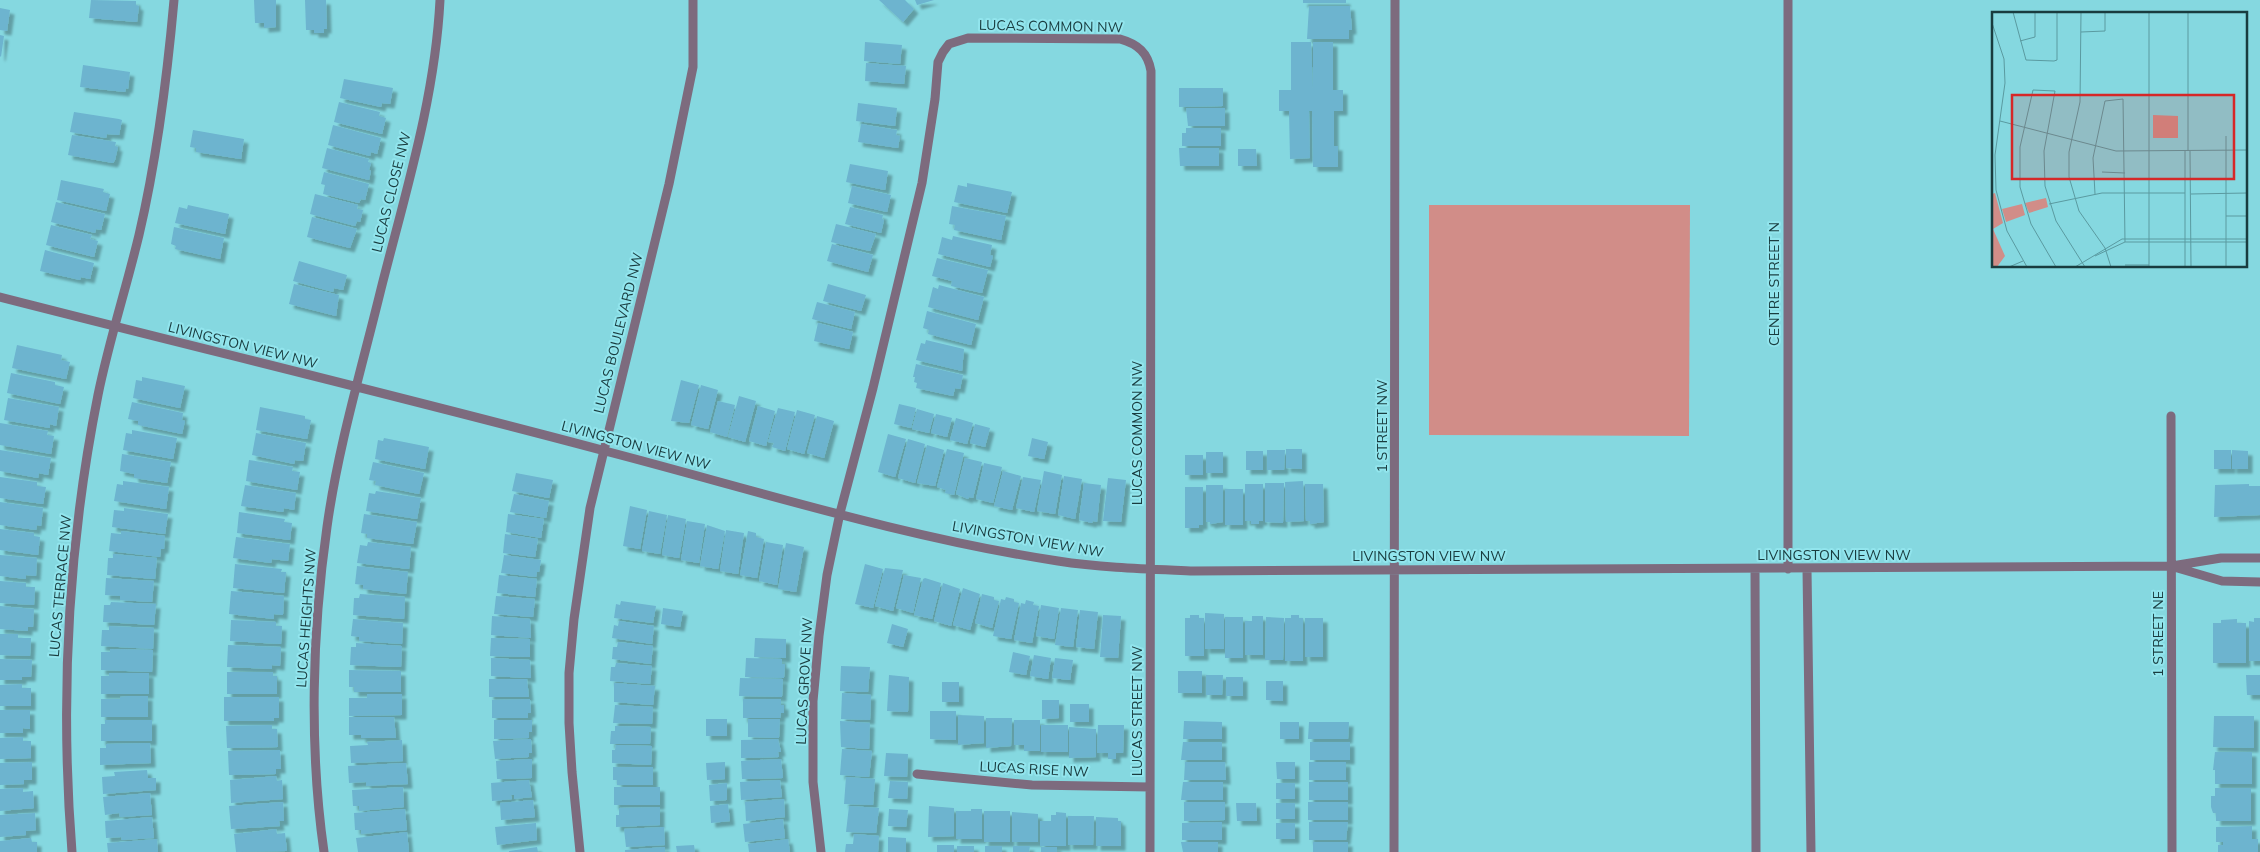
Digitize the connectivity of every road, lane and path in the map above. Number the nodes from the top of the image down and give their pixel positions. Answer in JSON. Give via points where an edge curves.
{"nodes":[{"id":1,"x":174,"y":0,"type":"edge"},
{"id":2,"x":440,"y":0,"type":"edge"},
{"id":3,"x":693,"y":0,"type":"edge"},
{"id":4,"x":1395,"y":0,"type":"edge"},
{"id":5,"x":1788,"y":0,"type":"edge"},
{"id":6,"x":0,"y":297,"type":"edge"},
{"id":7,"x":114,"y":326,"type":"junction"},
{"id":8,"x":356,"y":388,"type":"junction"},
{"id":9,"x":2171,"y":416,"type":"dead end"},
{"id":10,"x":604,"y":450,"type":"junction"},
{"id":11,"x":840,"y":513,"type":"junction"},
{"id":12,"x":2260,"y":558,"type":"edge"},
{"id":13,"x":2172,"y":566,"type":"junction"},
{"id":14,"x":1756,"y":569,"type":"junction"},
{"id":15,"x":1788,"y":569,"type":"junction"},
{"id":16,"x":1807,"y":569,"type":"junction"},
{"id":17,"x":1151,"y":570,"type":"junction"},
{"id":18,"x":1393,"y":570,"type":"junction"},
{"id":19,"x":2260,"y":582,"type":"edge"},
{"id":20,"x":917,"y":774,"type":"dead end"},
{"id":21,"x":1150,"y":786,"type":"junction"},
{"id":22,"x":72,"y":852,"type":"edge"},
{"id":23,"x":324,"y":852,"type":"edge"},
{"id":24,"x":580,"y":852,"type":"edge"},
{"id":25,"x":821,"y":852,"type":"edge"},
{"id":26,"x":1150,"y":852,"type":"edge"},
{"id":27,"x":1394,"y":852,"type":"edge"},
{"id":28,"x":1756,"y":852,"type":"edge"},
{"id":29,"x":1811,"y":852,"type":"edge"},
{"id":30,"x":2172,"y":852,"type":"edge"}],
"edges":[{"from":1,"to":7,"type":"street","via":[[168,75],[150,181]]},
{"from":2,"to":8,"type":"street","name":"LUCAS CLOSE NW","via":[[439,30],[427,105]]},
{"from":3,"to":10,"type":"street","name":"LUCAS BOULEVARD NW","via":[[693,67],[669,184]]},
{"from":4,"to":18,"type":"street","name":"1 STREET NW","via":[[1396,438]]},
{"from":5,"to":15,"type":"street","name":"CENTRE STREET N"},
{"from":6,"to":7,"type":"street","name":"LIVINGSTON VIEW NW"},
{"from":7,"to":8,"type":"street","name":"LIVINGSTON VIEW NW"},
{"from":7,"to":22,"type":"street","name":"LUCAS TERRACE NW","via":[[88,452],[71,590],[66,728]]},
{"from":8,"to":10,"type":"street","name":"LIVINGSTON VIEW NW"},
{"from":8,"to":23,"type":"street","name":"LUCAS HEIGHTS NW","via":[[327,525],[318,615],[316,738],[318,811]]},
{"from":9,"to":13,"type":"street","name":"1 STREET NE"},
{"from":10,"to":11,"type":"street","name":"LIVINGSTON VIEW NW"},
{"from":10,"to":24,"type":"street","name":"LUCAS BOULEVARD NW","via":[[587,526],[569,673],[572,772]]},
{"from":11,"to":17,"type":"street","name":"LIVINGSTON VIEW NW","via":[[993,549],[1060,561]]},
{"from":11,"to":17,"type":"street","name":"LUCAS COMMON NW","via":[[920,193],[936,74],[943,52],[949,44],[968,38],[1120,39],[1139,47],[1146,54],[1151,71]]},
{"from":11,"to":25,"type":"street","name":"LUCAS GROVE NW","via":[[822,605],[813,701],[813,782]]},
{"from":12,"to":13,"type":"street","via":[[2221,558]]},
{"from":13,"to":16,"type":"street","name":"LIVINGSTON VIEW NW"},
{"from":13,"to":19,"type":"street","via":[[2222,581]]},
{"from":13,"to":30,"type":"street","name":"1 STREET NE"},
{"from":14,"to":15,"type":"street","name":"LIVINGSTON VIEW NW"},
{"from":14,"to":18,"type":"street","name":"LIVINGSTON VIEW NW"},
{"from":14,"to":28,"type":"street"},
{"from":15,"to":16,"type":"street","name":"LIVINGSTON VIEW NW"},
{"from":16,"to":29,"type":"street"},
{"from":17,"to":18,"type":"street","name":"LIVINGSTON VIEW NW"},
{"from":17,"to":21,"type":"street","name":"LUCAS STREET NW"},
{"from":18,"to":27,"type":"street","name":"1 STREET NW"},
{"from":20,"to":21,"type":"street","name":"LUCAS RISE NW","via":[[1032,784]]},
{"from":21,"to":26,"type":"street","name":"LUCAS STREET NW"}]}
